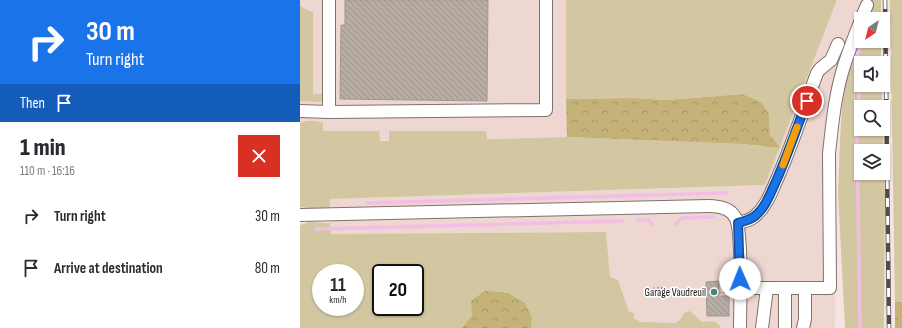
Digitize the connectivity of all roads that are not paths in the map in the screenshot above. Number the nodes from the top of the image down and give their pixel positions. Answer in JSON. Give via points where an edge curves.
{"nodes":[{"id":1,"x":329,"y":0,"type":"edge"},
{"id":2,"x":546,"y":0,"type":"edge"},
{"id":3,"x":867,"y":5,"type":"dead end"},
{"id":4,"x":864,"y":12,"type":"edge"},
{"id":5,"x":854,"y":38,"type":"edge"},
{"id":6,"x":838,"y":44,"type":"dead end"},
{"id":7,"x":300,"y":111,"type":"edge"},
{"id":8,"x":329,"y":112,"type":"junction"},
{"id":9,"x":300,"y":215,"type":"edge"},
{"id":10,"x":738,"y":223,"type":"junction"},
{"id":11,"x":767,"y":288,"type":"junction"},
{"id":12,"x":785,"y":288,"type":"junction"},
{"id":13,"x":805,"y":288,"type":"junction"},
{"id":14,"x":735,"y":290,"type":"junction"},
{"id":15,"x":740,"y":328,"type":"edge"},
{"id":16,"x":762,"y":328,"type":"edge"},
{"id":17,"x":785,"y":328,"type":"edge"},
{"id":18,"x":804,"y":328,"type":"edge"}],
"edges":[{"from":1,"to":8,"type":"lane"},
{"from":2,"to":8,"type":"lane","via":[[546,110]]},
{"from":3,"to":4,"type":"lane"},
{"from":5,"to":13,"type":"lane","via":[[839,84],[829,154],[830,288]]},
{"from":6,"to":10,"type":"lane","via":[[831,60],[817,73],[786,158],[768,198],[754,216]]},
{"from":7,"to":8,"type":"lane"},
{"from":9,"to":10,"type":"lane","via":[[708,206],[729,211]]},
{"from":10,"to":14,"type":"lane"},
{"from":11,"to":12,"type":"lane"},
{"from":11,"to":14,"type":"lane"},
{"from":11,"to":16,"type":"lane"},
{"from":12,"to":13,"type":"lane"},
{"from":12,"to":17,"type":"lane"},
{"from":13,"to":18,"type":"lane"},
{"from":14,"to":15,"type":"lane"}]}
